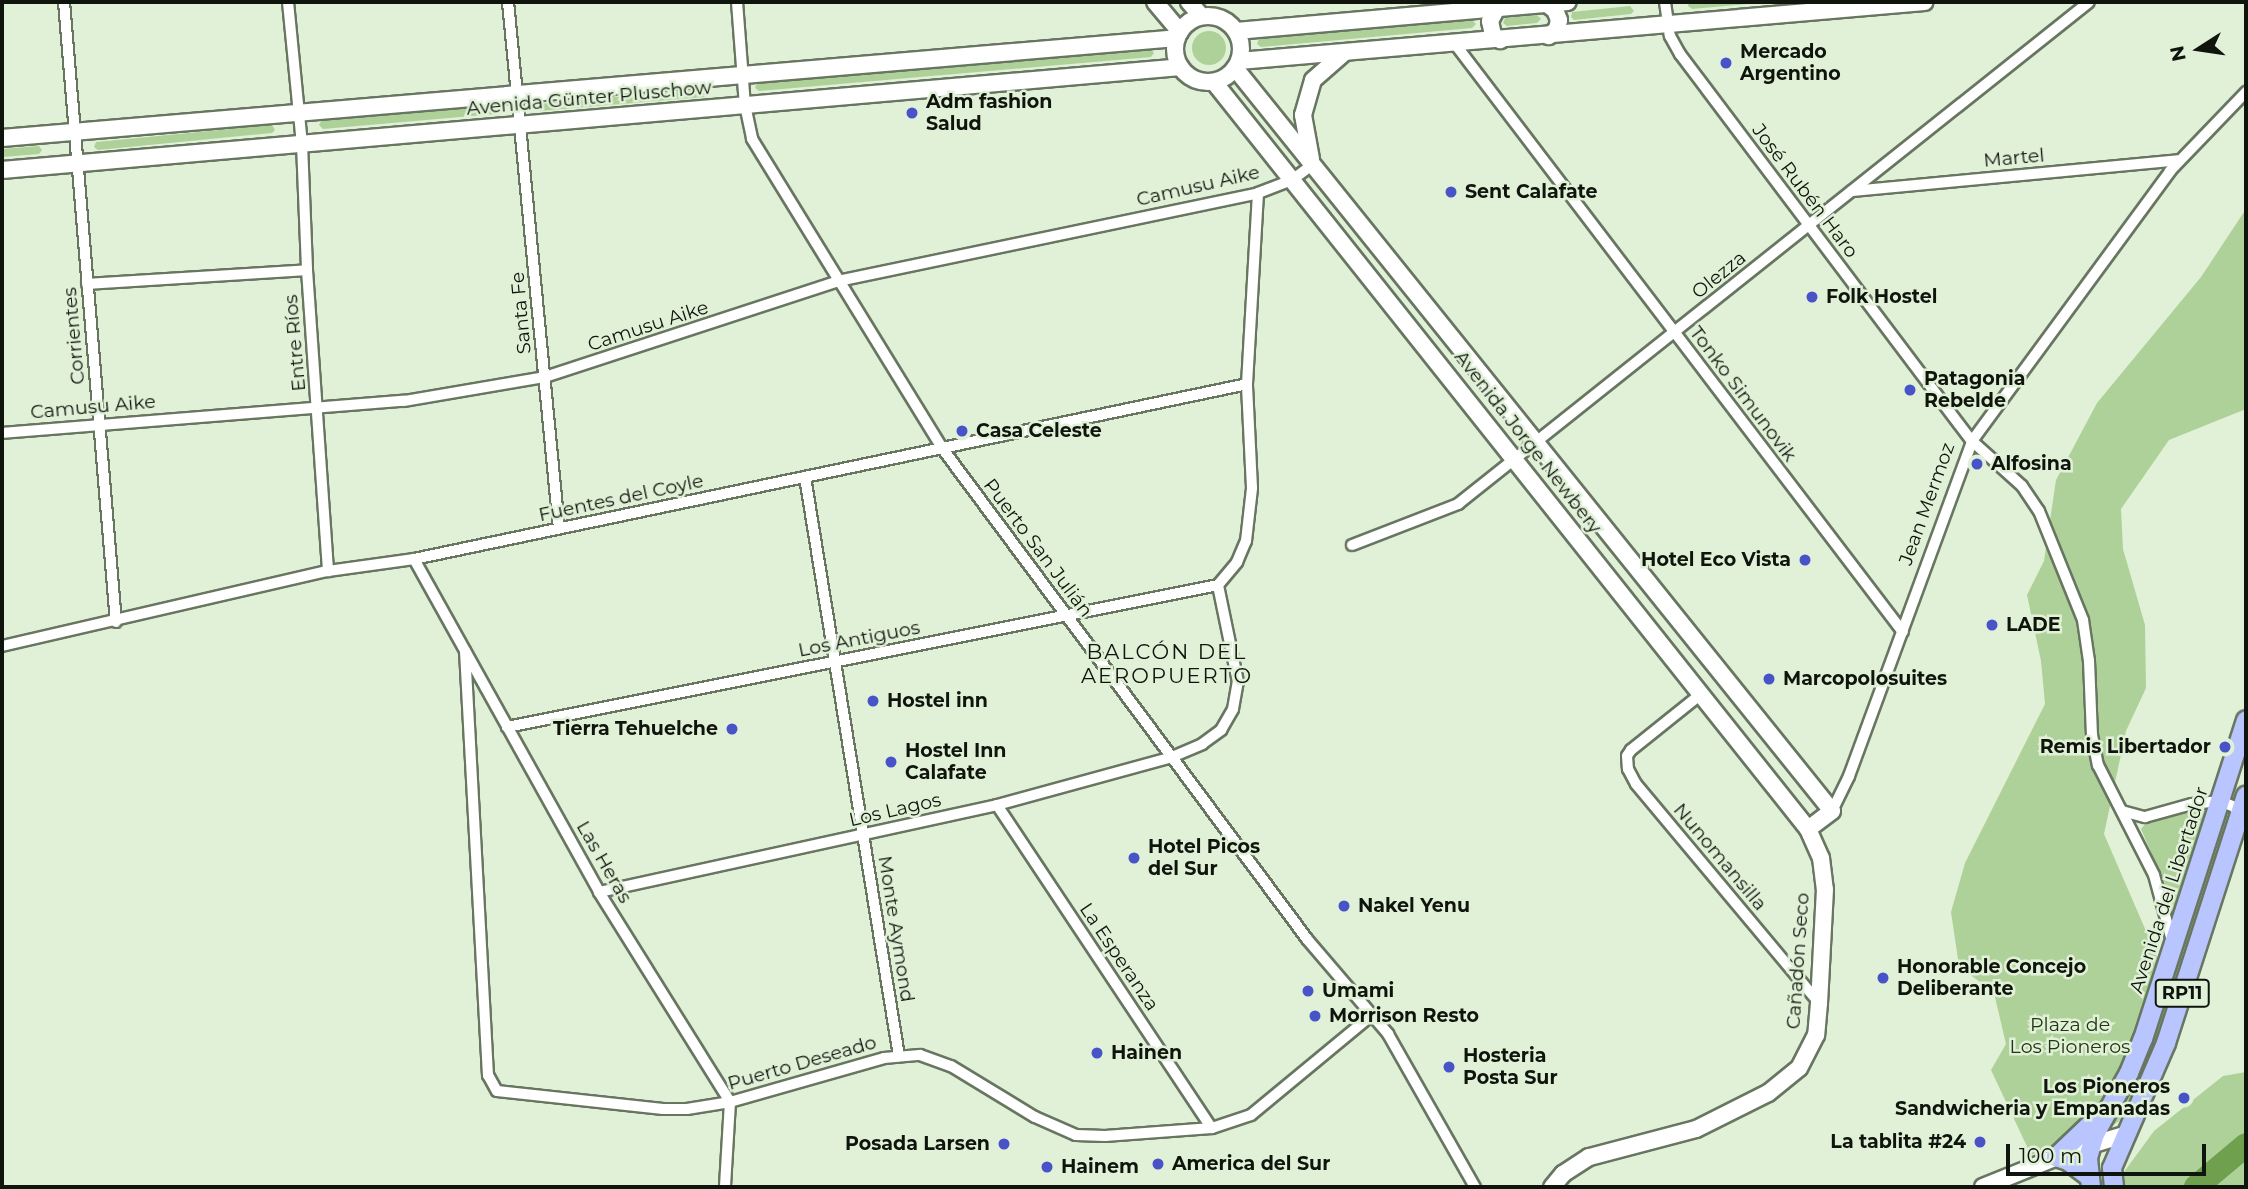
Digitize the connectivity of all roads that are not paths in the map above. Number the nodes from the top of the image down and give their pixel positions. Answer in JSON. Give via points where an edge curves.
{"nodes":[{"id":1,"x":64,"y":2,"type":"edge"},
{"id":2,"x":288,"y":2,"type":"edge"},
{"id":3,"x":508,"y":2,"type":"edge"},
{"id":4,"x":737,"y":2,"type":"edge"},
{"id":5,"x":1155,"y":2,"type":"edge"},
{"id":6,"x":1189,"y":2,"type":"edge"},
{"id":7,"x":1446,"y":2,"type":"edge"},
{"id":8,"x":1568,"y":2,"type":"edge"},
{"id":9,"x":1665,"y":2,"type":"edge"},
{"id":10,"x":1924,"y":2,"type":"edge"},
{"id":11,"x":2089,"y":2,"type":"edge"},
{"id":12,"x":1896,"y":3,"type":"edge"},
{"id":13,"x":1547,"y":4,"type":"junction"},
{"id":14,"x":1497,"y":5,"type":"edge"},
{"id":15,"x":1428,"y":14,"type":"junction"},
{"id":16,"x":1201,"y":16,"type":"junction"},
{"id":17,"x":1667,"y":26,"type":"junction"},
{"id":18,"x":1236,"y":31,"type":"junction"},
{"id":19,"x":1178,"y":35,"type":"junction"},
{"id":20,"x":1549,"y":36,"type":"junction"},
{"id":21,"x":1500,"y":40,"type":"junction"},
{"id":22,"x":1455,"y":44,"type":"junction"},
{"id":23,"x":1345,"y":52,"type":"junction"},
{"id":24,"x":1237,"y":65,"type":"junction"},
{"id":25,"x":1181,"y":67,"type":"junction"},
{"id":26,"x":743,"y":75,"type":"junction"},
{"id":27,"x":1214,"y":82,"type":"junction"},
{"id":28,"x":2246,"y":92,"type":"edge"},
{"id":29,"x":519,"y":94,"type":"junction"},
{"id":30,"x":745,"y":105,"type":"junction"},
{"id":31,"x":298,"y":111,"type":"junction"},
{"id":32,"x":522,"y":125,"type":"junction"},
{"id":33,"x":74,"y":131,"type":"junction"},
{"id":34,"x":2,"y":138,"type":"edge"},
{"id":35,"x":302,"y":144,"type":"junction"},
{"id":36,"x":2179,"y":160,"type":"junction"},
{"id":37,"x":78,"y":164,"type":"junction"},
{"id":38,"x":1312,"y":165,"type":"junction"},
{"id":39,"x":2,"y":170,"type":"edge"},
{"id":40,"x":1292,"y":180,"type":"junction"},
{"id":41,"x":1852,"y":191,"type":"junction"},
{"id":42,"x":1258,"y":193,"type":"junction"},
{"id":43,"x":1809,"y":225,"type":"junction"},
{"id":44,"x":307,"y":270,"type":"junction"},
{"id":45,"x":838,"y":281,"type":"junction"},
{"id":46,"x":87,"y":284,"type":"junction"},
{"id":47,"x":1675,"y":332,"type":"junction"},
{"id":48,"x":545,"y":377,"type":"junction"},
{"id":49,"x":1247,"y":384,"type":"junction"},
{"id":50,"x":318,"y":408,"type":"junction"},
{"id":51,"x":99,"y":424,"type":"junction"},
{"id":52,"x":2,"y":433,"type":"edge"},
{"id":53,"x":1972,"y":441,"type":"junction"},
{"id":54,"x":1536,"y":443,"type":"junction"},
{"id":55,"x":942,"y":448,"type":"junction"},
{"id":56,"x":1515,"y":460,"type":"junction"},
{"id":57,"x":805,"y":477,"type":"junction"},
{"id":58,"x":559,"y":529,"type":"junction"},
{"id":59,"x":1352,"y":545,"type":"dead end"},
{"id":60,"x":414,"y":559,"type":"junction"},
{"id":61,"x":328,"y":571,"type":"junction"},
{"id":62,"x":1218,"y":585,"type":"junction"},
{"id":63,"x":1067,"y":615,"type":"junction"},
{"id":64,"x":116,"y":622,"type":"junction"},
{"id":65,"x":1681,"y":623,"type":"junction"},
{"id":66,"x":1903,"y":632,"type":"junction"},
{"id":67,"x":1659,"y":641,"type":"junction"},
{"id":68,"x":2,"y":646,"type":"edge"},
{"id":69,"x":465,"y":651,"type":"junction"},
{"id":70,"x":835,"y":662,"type":"junction"},
{"id":71,"x":1701,"y":694,"type":"junction"},
{"id":72,"x":2246,"y":720,"type":"edge"},
{"id":73,"x":507,"y":727,"type":"junction"},
{"id":74,"x":1172,"y":757,"type":"junction"},
{"id":75,"x":2246,"y":796,"type":"edge"},
{"id":76,"x":2220,"y":801,"type":"junction"},
{"id":77,"x":997,"y":804,"type":"junction"},
{"id":78,"x":1832,"y":811,"type":"junction"},
{"id":79,"x":2122,"y":811,"type":"junction"},
{"id":80,"x":2238,"y":821,"type":"junction"},
{"id":81,"x":1808,"y":830,"type":"junction"},
{"id":82,"x":863,"y":836,"type":"junction"},
{"id":83,"x":599,"y":892,"type":"junction"},
{"id":84,"x":2172,"y":947,"type":"junction"},
{"id":85,"x":1819,"y":1003,"type":"junction"},
{"id":86,"x":1372,"y":1015,"type":"junction"},
{"id":87,"x":899,"y":1055,"type":"junction"},
{"id":88,"x":730,"y":1102,"type":"junction"},
{"id":89,"x":2106,"y":1110,"type":"junction"},
{"id":90,"x":1212,"y":1128,"type":"junction"},
{"id":91,"x":2127,"y":1133,"type":"junction"},
{"id":92,"x":2092,"y":1144,"type":"junction"},
{"id":93,"x":2056,"y":1157,"type":"junction"},
{"id":94,"x":2090,"y":1181,"type":"edge"},
{"id":95,"x":1988,"y":1186,"type":"edge"},
{"id":96,"x":725,"y":1187,"type":"edge"},
{"id":97,"x":1475,"y":1187,"type":"edge"},
{"id":98,"x":1552,"y":1187,"type":"edge"},
{"id":99,"x":2114,"y":1187,"type":"edge"}],
"edges":[{"from":1,"to":33,"type":"street","name":"Corrientes"},
{"from":2,"to":31,"type":"street","name":"Entre Ríos"},
{"from":3,"to":29,"type":"street","name":"Santa Fe"},
{"from":4,"to":26,"type":"street","name":"Puerto San Julián"},
{"from":5,"to":19,"type":"street"},
{"from":6,"to":16,"type":"street"},
{"from":7,"to":15,"type":"street"},
{"from":8,"to":13,"type":"street"},
{"from":9,"to":17,"type":"street"},
{"from":10,"to":12,"type":"street"},
{"from":11,"to":41,"type":"street","name":"Olezza"},
{"from":12,"to":17,"type":"street"},
{"from":13,"to":14,"type":"street"},
{"from":13,"to":20,"type":"street","via":[[1559,20]]},
{"from":14,"to":15,"type":"street"},
{"from":14,"to":21,"type":"street","via":[[1490,21],[1493,35]]},
{"from":15,"to":18,"type":"street"},
{"from":16,"to":18,"type":"street","via":[[1221,18]]},
{"from":16,"to":19,"type":"street"},
{"from":17,"to":20,"type":"street"},
{"from":17,"to":43,"type":"street","name":"José Rubén Haro","via":[[1680,54]]},
{"from":18,"to":24,"type":"street","via":[[1241,46]]},
{"from":19,"to":25,"type":"street","via":[[1175,50]]},
{"from":19,"to":26,"type":"street","name":"Avenida Günter Pluschow"},
{"from":20,"to":21,"type":"street"},
{"from":21,"to":22,"type":"street"},
{"from":22,"to":23,"type":"street"},
{"from":22,"to":47,"type":"street","name":"Tonko Simunovik"},
{"from":23,"to":24,"type":"street"},
{"from":23,"to":38,"type":"street","via":[[1313,80],[1303,115]]},
{"from":24,"to":27,"type":"street"},
{"from":24,"to":38,"type":"street","name":"Avenida Jorge Newbery"},
{"from":25,"to":27,"type":"street","via":[[1195,79]]},
{"from":25,"to":30,"type":"street","name":"Avenida Günter Pluschow"},
{"from":26,"to":29,"type":"street","name":"Avenida Günter Pluschow"},
{"from":26,"to":30,"type":"street","name":"Puerto San Julián"},
{"from":27,"to":40,"type":"street","name":"Avenida Jorge Newbery"},
{"from":28,"to":36,"type":"street","name":"Jean Mermoz"},
{"from":29,"to":31,"type":"street","name":"Avenida Günter Pluschow"},
{"from":29,"to":32,"type":"street","name":"Santa Fe"},
{"from":30,"to":32,"type":"street","name":"Avenida Günter Pluschow"},
{"from":30,"to":45,"type":"street","name":"Puerto San Julián","via":[[755,145]]},
{"from":31,"to":33,"type":"street","name":"Avenida Günter Pluschow"},
{"from":31,"to":35,"type":"street","name":"Entre Ríos"},
{"from":32,"to":35,"type":"street","name":"Avenida Günter Pluschow"},
{"from":32,"to":48,"type":"street","name":"Santa Fe"},
{"from":33,"to":34,"type":"street","name":"Avenida Günter Pluschow"},
{"from":33,"to":37,"type":"street","name":"Corrientes"},
{"from":35,"to":37,"type":"street","name":"Avenida Günter Pluschow"},
{"from":35,"to":44,"type":"street","name":"Entre Ríos"},
{"from":36,"to":41,"type":"street","name":"Martel"},
{"from":36,"to":53,"type":"street","name":"Jean Mermoz"},
{"from":37,"to":39,"type":"street","name":"Avenida Günter Pluschow"},
{"from":37,"to":46,"type":"street","name":"Corrientes"},
{"from":38,"to":40,"type":"street","name":"Camusu Aike"},
{"from":38,"to":54,"type":"street","name":"Avenida Jorge Newbery"},
{"from":40,"to":42,"type":"street","name":"Camusu Aike"},
{"from":40,"to":56,"type":"street","name":"Avenida Jorge Newbery"},
{"from":41,"to":43,"type":"street","name":"Olezza"},
{"from":42,"to":45,"type":"street","name":"Camusu Aike"},
{"from":42,"to":49,"type":"street"},
{"from":43,"to":47,"type":"street","name":"Olezza"},
{"from":43,"to":53,"type":"street","name":"José Rubén Haro"},
{"from":44,"to":46,"type":"street"},
{"from":44,"to":50,"type":"street","name":"Entre Ríos"},
{"from":45,"to":48,"type":"street","name":"Camusu Aike"},
{"from":45,"to":55,"type":"street","name":"Puerto San Julián"},
{"from":46,"to":51,"type":"street","name":"Corrientes"},
{"from":47,"to":54,"type":"street","name":"Olezza"},
{"from":47,"to":66,"type":"street","name":"Tonko Simunovik"},
{"from":48,"to":50,"type":"street","name":"Camusu Aike","via":[[404,401]]},
{"from":48,"to":58,"type":"street","name":"Santa Fe"},
{"from":49,"to":55,"type":"street","name":"Fuentes del Coyle"},
{"from":49,"to":62,"type":"street","via":[[1252,488],[1247,541]]},
{"from":50,"to":51,"type":"street","name":"Camusu Aike"},
{"from":50,"to":61,"type":"street","name":"Entre Ríos"},
{"from":51,"to":52,"type":"street","name":"Camusu Aike"},
{"from":51,"to":64,"type":"street","name":"Corrientes"},
{"from":53,"to":66,"type":"street","name":"Jean Mermoz"},
{"from":53,"to":79,"type":"street","name":"José Rubén Haro","via":[[2022,486],[2052,538],[2086,634],[2094,751]]},
{"from":54,"to":56,"type":"street","name":"Olezza"},
{"from":54,"to":65,"type":"street","name":"Avenida Jorge Newbery"},
{"from":55,"to":57,"type":"street","name":"Fuentes del Coyle"},
{"from":55,"to":63,"type":"street","name":"Puerto San Julián"},
{"from":56,"to":59,"type":"street","name":"Olezza","via":[[1449,508]]},
{"from":56,"to":67,"type":"street","name":"Avenida Jorge Newbery"},
{"from":57,"to":58,"type":"street","name":"Fuentes del Coyle"},
{"from":57,"to":70,"type":"street","name":"Monte Aymond"},
{"from":58,"to":60,"type":"street","name":"Fuentes del Coyle"},
{"from":60,"to":61,"type":"street","name":"Fuentes del Coyle"},
{"from":60,"to":69,"type":"street","name":"Las Heras"},
{"from":61,"to":64,"type":"street","name":"Fuentes del Coyle"},
{"from":62,"to":63,"type":"street","name":"Los Antiguos"},
{"from":62,"to":74,"type":"street","name":"Los Lagos","via":[[1238,682],[1233,709],[1221,730]]},
{"from":63,"to":70,"type":"street","name":"Los Antiguos"},
{"from":63,"to":74,"type":"street","name":"Puerto San Julián"},
{"from":64,"to":68,"type":"street","name":"Fuentes del Coyle"},
{"from":65,"to":67,"type":"street"},
{"from":65,"to":78,"type":"street","name":"Avenida Jorge Newbery"},
{"from":66,"to":78,"type":"street","name":"Jean Mermoz"},
{"from":67,"to":71,"type":"street","name":"Avenida Jorge Newbery"},
{"from":69,"to":73,"type":"street","name":"Las Heras"},
{"from":69,"to":88,"type":"street","name":"Puerto Deseado","via":[[488,1075],[497,1091],[663,1109]]},
{"from":70,"to":73,"type":"street","name":"Los Antiguos"},
{"from":70,"to":82,"type":"street","name":"Monte Aymond"},
{"from":71,"to":81,"type":"street","name":"Avenida Jorge Newbery"},
{"from":71,"to":85,"type":"street","name":"Nunomansilla","via":[[1637,744],[1626,762],[1636,784]]},
{"from":72,"to":76,"type":"main road","name":"Avenida del Libertador","number":"RP11"},
{"from":73,"to":83,"type":"street","name":"Las Heras"},
{"from":74,"to":77,"type":"street","name":"Los Lagos"},
{"from":74,"to":86,"type":"street","name":"Puerto San Julián","via":[[1307,939]]},
{"from":75,"to":80,"type":"main road","number":"RP11"},
{"from":76,"to":79,"type":"street","via":[[2145,817]]},
{"from":76,"to":80,"type":"street","via":[[2235,807]]},
{"from":76,"to":84,"type":"main road","name":"Avenida del Libertador","number":"RP11"},
{"from":77,"to":82,"type":"street","name":"Los Lagos"},
{"from":77,"to":90,"type":"street","name":"La Esperanza"},
{"from":78,"to":81,"type":"street","name":"Jean Mermoz"},
{"from":79,"to":84,"type":"street","name":"José Rubén Haro","via":[[2159,890]]},
{"from":80,"to":91,"type":"main road","number":"RP11","via":[[2166,1043]]},
{"from":81,"to":85,"type":"street","name":"Cañadón Seco","via":[[1821,858],[1825,888]]},
{"from":82,"to":83,"type":"street","name":"Los Lagos"},
{"from":82,"to":87,"type":"street","name":"Monte Aymond"},
{"from":83,"to":88,"type":"street","name":"Las Heras"},
{"from":84,"to":89,"type":"main road","name":"Avenida del Libertador","number":"RP11","via":[[2136,1057]]},
{"from":85,"to":98,"type":"street","name":"Cañadón Seco","via":[[1816,1035],[1808,1054],[1799,1068],[1768,1093],[1696,1129],[1589,1157]]},
{"from":86,"to":90,"type":"street","name":"Puerto Deseado","via":[[1251,1115]]},
{"from":86,"to":97,"type":"street","name":"Puerto San Julián","via":[[1409,1066]]},
{"from":87,"to":88,"type":"street","name":"Puerto Deseado"},
{"from":87,"to":90,"type":"street","name":"Puerto Deseado","via":[[937,1060],[1035,1117],[1076,1135]]},
{"from":88,"to":96,"type":"street"},
{"from":89,"to":92,"type":"main road","name":"Avenida del Libertador","number":"RP11"},
{"from":89,"to":93,"type":"main road"},
{"from":91,"to":92,"type":"street"},
{"from":91,"to":99,"type":"main road","number":"RP11","via":[[2112,1168]]},
{"from":92,"to":93,"type":"street"},
{"from":92,"to":94,"type":"main road","name":"Avenida del Libertador","number":"RP11"},
{"from":93,"to":94,"type":"main road","via":[[2068,1161]]},
{"from":93,"to":95,"type":"street"}]}
